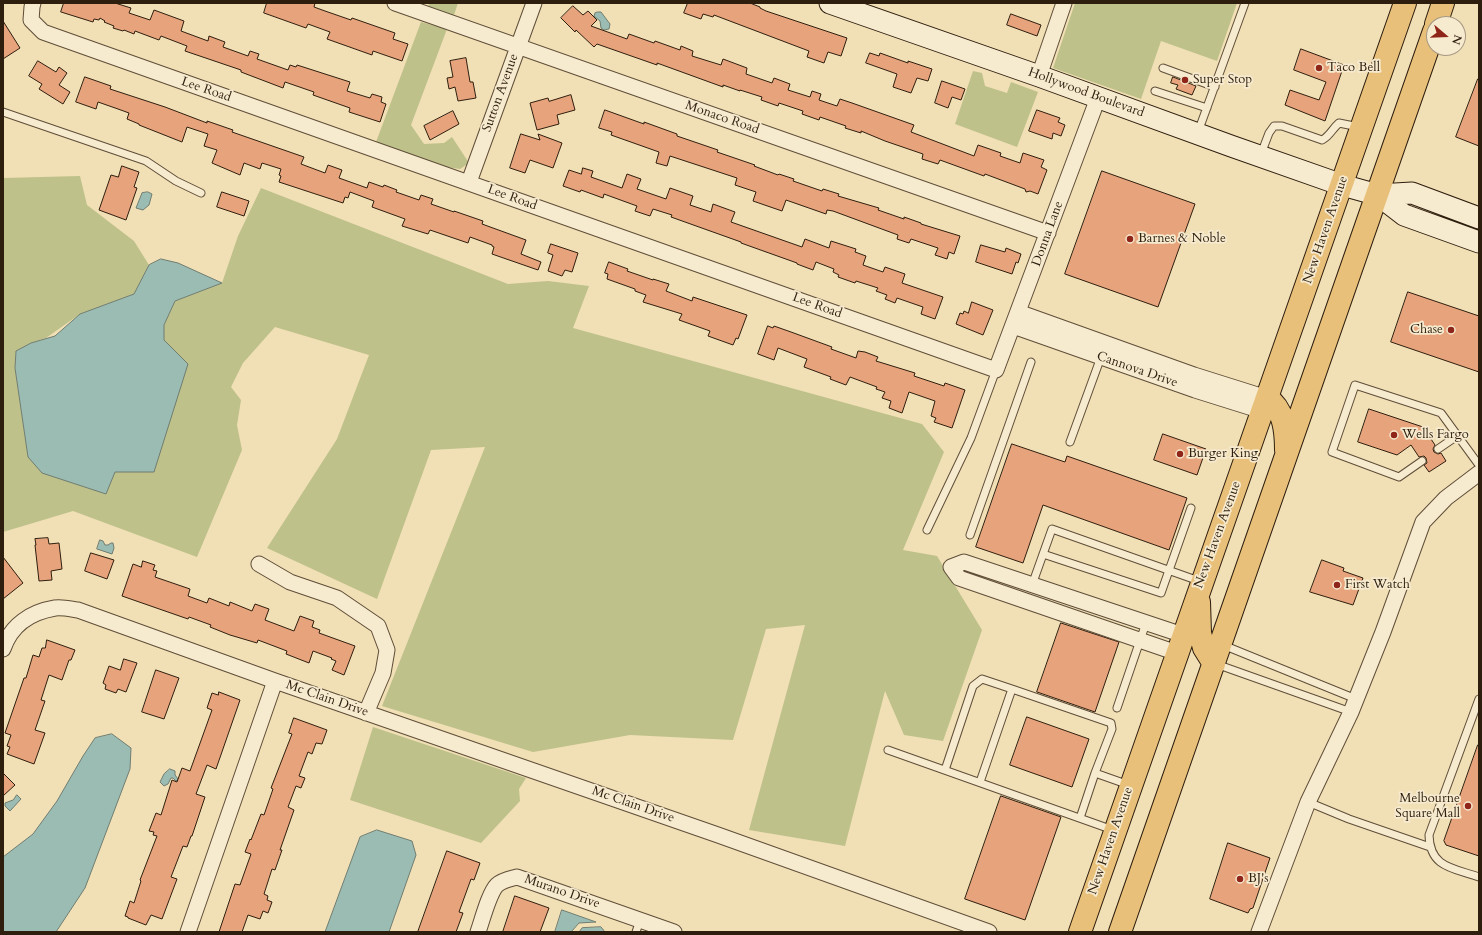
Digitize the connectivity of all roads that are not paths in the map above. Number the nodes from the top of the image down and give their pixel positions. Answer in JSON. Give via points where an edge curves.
{"nodes":[{"id":1,"x":34,"y":3,"type":"edge"},
{"id":2,"x":395,"y":3,"type":"edge"},
{"id":3,"x":534,"y":3,"type":"edge"},
{"id":4,"x":830,"y":3,"type":"edge"},
{"id":5,"x":1064,"y":3,"type":"edge"},
{"id":6,"x":1245,"y":3,"type":"edge"},
{"id":7,"x":1405,"y":3,"type":"edge"},
{"id":8,"x":1443,"y":3,"type":"edge"},
{"id":9,"x":1439,"y":16,"type":"edge"},
{"id":10,"x":518,"y":46,"type":"junction"},
{"id":11,"x":1426,"y":55,"type":"edge"},
{"id":12,"x":1163,"y":68,"type":"dead end"},
{"id":13,"x":1039,"y":76,"type":"junction"},
{"id":14,"x":1215,"y":87,"type":"junction"},
{"id":15,"x":1155,"y":91,"type":"dead end"},
{"id":16,"x":1098,"y":98,"type":"junction"},
{"id":17,"x":1207,"y":108,"type":"junction"},
{"id":18,"x":3,"y":112,"type":"edge"},
{"id":19,"x":1362,"y":127,"type":"junction"},
{"id":20,"x":1197,"y":134,"type":"junction"},
{"id":21,"x":1260,"y":156,"type":"junction"},
{"id":22,"x":469,"y":182,"type":"junction"},
{"id":23,"x":1342,"y":185,"type":"junction"},
{"id":24,"x":201,"y":193,"type":"dead end"},
{"id":25,"x":1378,"y":196,"type":"junction"},
{"id":26,"x":1479,"y":218,"type":"edge"},
{"id":27,"x":1048,"y":233,"type":"junction"},
{"id":28,"x":1479,"y":242,"type":"edge"},
{"id":29,"x":1016,"y":319,"type":"junction"},
{"id":30,"x":1101,"y":357,"type":"junction"},
{"id":31,"x":1030,"y":362,"type":"dead end"},
{"id":32,"x":996,"y":370,"type":"junction"},
{"id":33,"x":1265,"y":404,"type":"junction"},
{"id":34,"x":1457,"y":436,"type":"junction"},
{"id":35,"x":1070,"y":442,"type":"dead end"},
{"id":36,"x":1438,"y":449,"type":"dead end"},
{"id":37,"x":1286,"y":457,"type":"junction"},
{"id":38,"x":1422,"y":461,"type":"dead end"},
{"id":39,"x":1479,"y":465,"type":"edge"},
{"id":40,"x":1479,"y":473,"type":"edge"},
{"id":41,"x":1191,"y":508,"type":"dead end"},
{"id":42,"x":927,"y":530,"type":"dead end"},
{"id":43,"x":970,"y":535,"type":"dead end"},
{"id":44,"x":1043,"y":554,"type":"junction"},
{"id":45,"x":259,"y":564,"type":"dead end"},
{"id":46,"x":1169,"y":570,"type":"junction"},
{"id":47,"x":1032,"y":585,"type":"junction"},
{"id":48,"x":1200,"y":587,"type":"junction"},
{"id":49,"x":1146,"y":623,"type":"junction"},
{"id":50,"x":1141,"y":640,"type":"junction"},
{"id":51,"x":1180,"y":644,"type":"junction"},
{"id":52,"x":3,"y":649,"type":"edge"},
{"id":53,"x":1218,"y":654,"type":"junction"},
{"id":54,"x":275,"y":681,"type":"junction"},
{"id":55,"x":1012,"y":689,"type":"junction"},
{"id":56,"x":1203,"y":696,"type":"junction"},
{"id":57,"x":1479,"y":699,"type":"edge"},
{"id":58,"x":1353,"y":705,"type":"junction"},
{"id":59,"x":1117,"y":708,"type":"dead end"},
{"id":60,"x":366,"y":713,"type":"junction"},
{"id":61,"x":888,"y":750,"type":"dead end"},
{"id":62,"x":945,"y":770,"type":"junction"},
{"id":63,"x":1095,"y":773,"type":"junction"},
{"id":64,"x":980,"y":782,"type":"junction"},
{"id":65,"x":1131,"y":785,"type":"junction"},
{"id":66,"x":1308,"y":802,"type":"junction"},
{"id":67,"x":1080,"y":818,"type":"junction"},
{"id":68,"x":1115,"y":830,"type":"junction"},
{"id":69,"x":1430,"y":847,"type":"junction"},
{"id":70,"x":1479,"y":877,"type":"edge"},
{"id":71,"x":638,"y":926,"type":"edge"},
{"id":72,"x":188,"y":932,"type":"edge"},
{"id":73,"x":478,"y":932,"type":"edge"},
{"id":74,"x":674,"y":932,"type":"edge"},
{"id":75,"x":989,"y":932,"type":"edge"},
{"id":76,"x":1080,"y":932,"type":"edge"},
{"id":77,"x":1120,"y":932,"type":"edge"},
{"id":78,"x":1259,"y":932,"type":"edge"}],
"edges":[{"from":1,"to":22,"type":"street","name":"Lee Road","via":[[31,20],[43,32]]},
{"from":2,"to":10,"type":"street","name":"Monaco Road"},
{"from":3,"to":10,"type":"street","name":"Sutton Avenue"},
{"from":4,"to":13,"type":"street","name":"Hollywood Boulevard"},
{"from":5,"to":13,"type":"street"},
{"from":6,"to":14,"type":"lane"},
{"from":7,"to":19,"type":"main road","name":"New Haven Avenue"},
{"from":8,"to":9,"type":"main road"},
{"from":10,"to":22,"type":"street","name":"Sutton Avenue"},
{"from":10,"to":27,"type":"street","name":"Monaco Road"},
{"from":11,"to":25,"type":"main road"},
{"from":12,"to":14,"type":"lane"},
{"from":13,"to":16,"type":"street","name":"Hollywood Boulevard"},
{"from":14,"to":17,"type":"lane"},
{"from":15,"to":17,"type":"lane"},
{"from":16,"to":20,"type":"street","name":"Hollywood Boulevard"},
{"from":16,"to":27,"type":"street","name":"Donna Lane"},
{"from":17,"to":20,"type":"lane"},
{"from":18,"to":24,"type":"lane","via":[[146,161],[176,181]]},
{"from":19,"to":21,"type":"lane","via":[[1338,123],[1332,133],[1322,140],[1282,126],[1274,126]]},
{"from":19,"to":23,"type":"main road","name":"New Haven Avenue"},
{"from":20,"to":21,"type":"street","name":"Hollywood Boulevard"},
{"from":21,"to":23,"type":"street","name":"Hollywood Boulevard"},
{"from":22,"to":32,"type":"street","name":"Lee Road"},
{"from":23,"to":25,"type":"street","name":"Hollywood Boulevard"},
{"from":23,"to":33,"type":"main road","name":"New Haven Avenue"},
{"from":25,"to":26,"type":"street","via":[[1412,193]]},
{"from":25,"to":28,"type":"street","via":[[1404,215]]},
{"from":25,"to":37,"type":"main road"},
{"from":27,"to":29,"type":"street","name":"Donna Lane"},
{"from":29,"to":30,"type":"street","name":"Cannova Drive"},
{"from":29,"to":32,"type":"street","name":"Donna Lane"},
{"from":29,"to":33,"type":"street","name":"Cannova Drive","via":[[1194,375]]},
{"from":30,"to":33,"type":"street","name":"Cannova Drive","via":[[1195,390]]},
{"from":30,"to":35,"type":"lane"},
{"from":31,"to":43,"type":"lane"},
{"from":32,"to":42,"type":"lane","via":[[971,438]]},
{"from":33,"to":37,"type":"main road","via":[[1276,406],[1283,421]]},
{"from":33,"to":48,"type":"main road","name":"New Haven Avenue"},
{"from":34,"to":36,"type":"lane"},
{"from":34,"to":38,"type":"lane","via":[[1441,413],[1355,385],[1332,452],[1399,477]]},
{"from":34,"to":39,"type":"lane"},
{"from":37,"to":53,"type":"main road"},
{"from":40,"to":58,"type":"street","via":[[1446,498],[1423,522]]},
{"from":41,"to":46,"type":"lane"},
{"from":44,"to":46,"type":"lane","via":[[1161,593]]},
{"from":44,"to":46,"type":"lane","via":[[1052,529]]},
{"from":44,"to":47,"type":"lane"},
{"from":45,"to":60,"type":"street","via":[[290,582],[337,598],[378,626],[387,650],[383,673]]},
{"from":46,"to":48,"type":"lane"},
{"from":47,"to":49,"type":"street"},
{"from":47,"to":50,"type":"street","via":[[964,562],[951,567],[959,578]]},
{"from":48,"to":51,"type":"main road","name":"New Haven Avenue"},
{"from":48,"to":53,"type":"main road","via":[[1200,634],[1204,648]]},
{"from":49,"to":50,"type":"lane"},
{"from":49,"to":51,"type":"street"},
{"from":50,"to":51,"type":"street"},
{"from":50,"to":59,"type":"lane"},
{"from":51,"to":56,"type":"main road","via":[[1195,659]]},
{"from":51,"to":65,"type":"main road","name":"New Haven Avenue"},
{"from":52,"to":54,"type":"street","name":"Mc Clain Drive","via":[[6,639],[19,623],[34,613],[56,608],[78,610]]},
{"from":53,"to":56,"type":"main road"},
{"from":53,"to":58,"type":"lane"},
{"from":53,"to":58,"type":"lane"},
{"from":54,"to":60,"type":"street","name":"Mc Clain Drive"},
{"from":54,"to":72,"type":"street","name":"Mc Clain Drive"},
{"from":55,"to":62,"type":"lane","via":[[982,679],[973,686]]},
{"from":55,"to":63,"type":"lane","via":[[1111,723],[1112,729]]},
{"from":55,"to":64,"type":"lane"},
{"from":56,"to":77,"type":"main road"},
{"from":57,"to":69,"type":"lane","via":[[1430,835]]},
{"from":58,"to":66,"type":"street"},
{"from":60,"to":75,"type":"street","name":"Mc Clain Drive"},
{"from":61,"to":62,"type":"lane"},
{"from":62,"to":64,"type":"lane"},
{"from":63,"to":65,"type":"lane"},
{"from":63,"to":67,"type":"lane"},
{"from":64,"to":67,"type":"lane"},
{"from":65,"to":68,"type":"main road","name":"New Haven Avenue"},
{"from":66,"to":69,"type":"lane"},
{"from":66,"to":78,"type":"street"},
{"from":67,"to":68,"type":"lane"},
{"from":68,"to":76,"type":"main road","name":"New Haven Avenue"},
{"from":69,"to":70,"type":"lane","via":[[1441,864]]},
{"from":71,"to":73,"type":"street","name":"Murano Drive","via":[[518,877],[496,886]]},
{"from":71,"to":74,"type":"street","name":"Murano Drive"}]}
